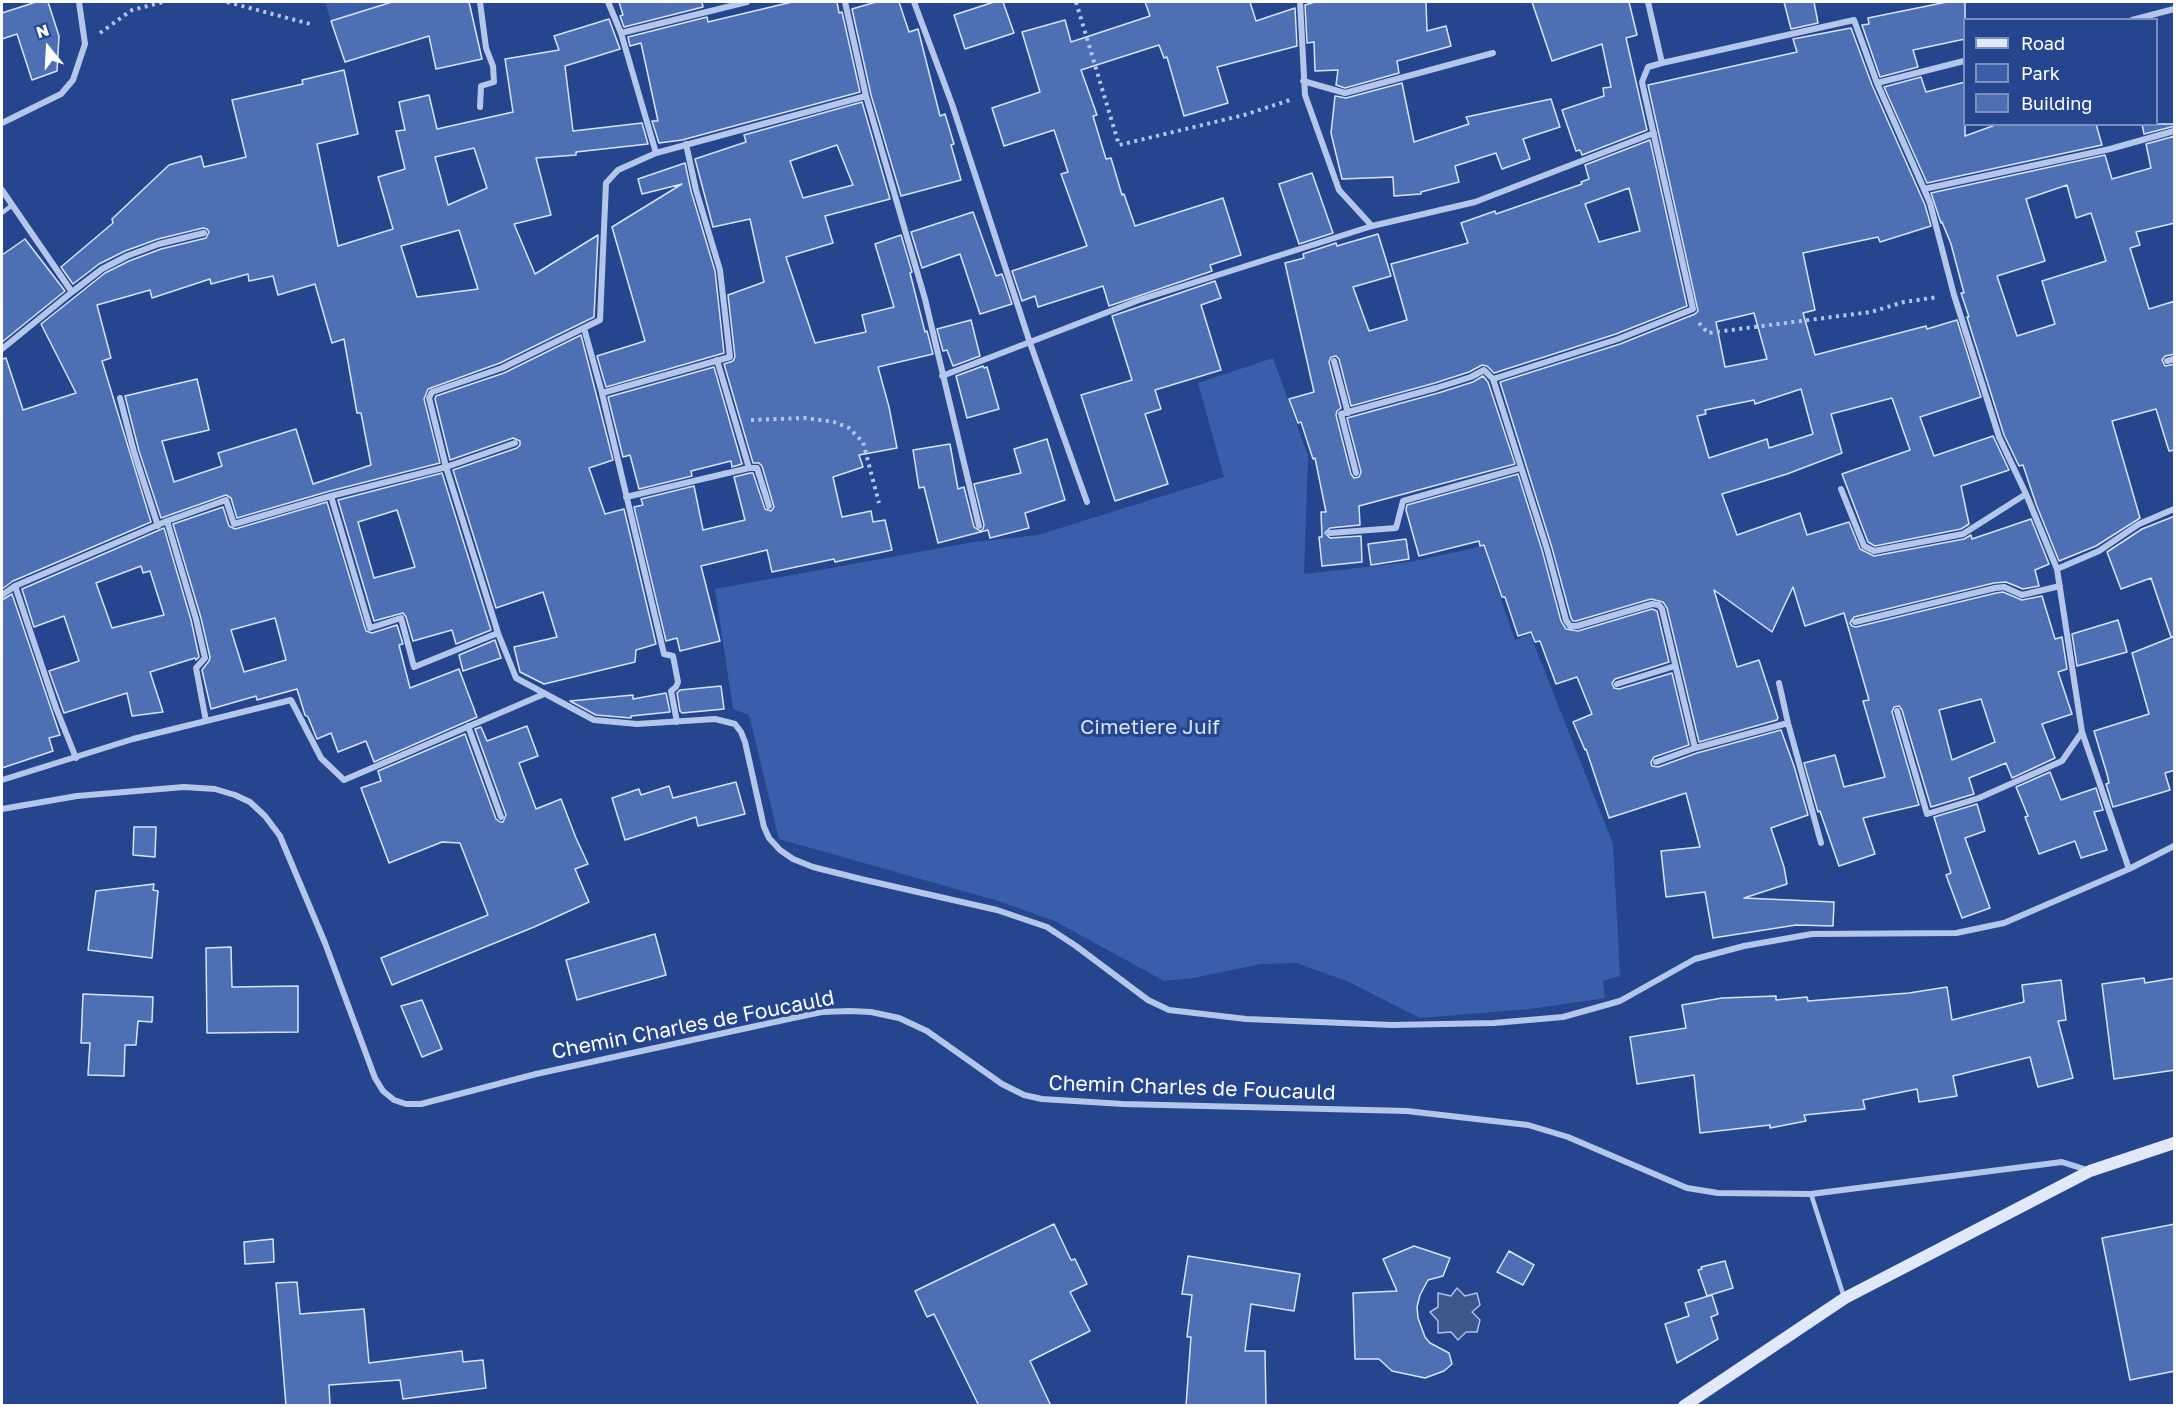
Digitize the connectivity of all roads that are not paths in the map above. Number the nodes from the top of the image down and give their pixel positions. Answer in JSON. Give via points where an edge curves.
{"nodes":[{"id":1,"x":79,"y":2,"type":"edge"},
{"id":2,"x":480,"y":2,"type":"edge"},
{"id":3,"x":608,"y":2,"type":"edge"},
{"id":4,"x":747,"y":2,"type":"edge"},
{"id":5,"x":845,"y":2,"type":"edge"},
{"id":6,"x":914,"y":2,"type":"edge"},
{"id":7,"x":1300,"y":2,"type":"edge"},
{"id":8,"x":1648,"y":2,"type":"edge"},
{"id":9,"x":2175,"y":9,"type":"edge"},
{"id":10,"x":2140,"y":18,"type":"edge"},
{"id":11,"x":621,"y":33,"type":"junction"},
{"id":12,"x":1493,"y":53,"type":"dead end"},
{"id":13,"x":1963,"y":62,"type":"edge"},
{"id":14,"x":1662,"y":63,"type":"junction"},
{"id":15,"x":1303,"y":81,"type":"junction"},
{"id":16,"x":1877,"y":83,"type":"junction"},
{"id":17,"x":866,"y":96,"type":"junction"},
{"id":18,"x":480,"y":107,"type":"dead end"},
{"id":19,"x":2,"y":123,"type":"edge"},
{"id":20,"x":2175,"y":131,"type":"edge"},
{"id":21,"x":1654,"y":133,"type":"junction"},
{"id":22,"x":686,"y":144,"type":"junction"},
{"id":23,"x":656,"y":153,"type":"junction"},
{"id":24,"x":1924,"y":189,"type":"junction"},
{"id":25,"x":2,"y":190,"type":"edge"},
{"id":26,"x":11,"y":206,"type":"junction"},
{"id":27,"x":2,"y":213,"type":"edge"},
{"id":28,"x":1372,"y":226,"type":"junction"},
{"id":29,"x":204,"y":233,"type":"dead end"},
{"id":30,"x":72,"y":292,"type":"junction"},
{"id":31,"x":584,"y":328,"type":"junction"},
{"id":32,"x":1030,"y":343,"type":"junction"},
{"id":33,"x":2,"y":349,"type":"edge"},
{"id":34,"x":717,"y":360,"type":"junction"},
{"id":35,"x":1334,"y":361,"type":"dead end"},
{"id":36,"x":942,"y":376,"type":"junction"},
{"id":37,"x":1493,"y":379,"type":"junction"},
{"id":38,"x":602,"y":393,"type":"junction"},
{"id":39,"x":120,"y":398,"type":"dead end"},
{"id":40,"x":1348,"y":413,"type":"junction"},
{"id":41,"x":515,"y":443,"type":"dead end"},
{"id":42,"x":446,"y":467,"type":"junction"},
{"id":43,"x":748,"y":468,"type":"junction"},
{"id":44,"x":1520,"y":468,"type":"junction"},
{"id":45,"x":1356,"y":473,"type":"dead end"},
{"id":46,"x":1841,"y":489,"type":"dead end"},
{"id":47,"x":2026,"y":494,"type":"junction"},
{"id":48,"x":331,"y":496,"type":"junction"},
{"id":49,"x":626,"y":497,"type":"junction"},
{"id":50,"x":1087,"y":502,"type":"dead end"},
{"id":51,"x":769,"y":506,"type":"dead end"},
{"id":52,"x":2175,"y":509,"type":"edge"},
{"id":53,"x":167,"y":521,"type":"junction"},
{"id":54,"x":158,"y":526,"type":"junction"},
{"id":55,"x":979,"y":526,"type":"dead end"},
{"id":56,"x":1329,"y":533,"type":"dead end"},
{"id":57,"x":2056,"y":569,"type":"junction"},
{"id":58,"x":15,"y":586,"type":"junction"},
{"id":59,"x":2060,"y":586,"type":"junction"},
{"id":60,"x":2,"y":595,"type":"edge"},
{"id":61,"x":1855,"y":622,"type":"dead end"},
{"id":62,"x":498,"y":633,"type":"junction"},
{"id":63,"x":1675,"y":666,"type":"junction"},
{"id":64,"x":1779,"y":683,"type":"dead end"},
{"id":65,"x":1617,"y":684,"type":"dead end"},
{"id":66,"x":544,"y":694,"type":"junction"},
{"id":67,"x":1896,"y":711,"type":"dead end"},
{"id":68,"x":206,"y":721,"type":"junction"},
{"id":69,"x":677,"y":722,"type":"junction"},
{"id":70,"x":1788,"y":723,"type":"junction"},
{"id":71,"x":468,"y":726,"type":"junction"},
{"id":72,"x":2082,"y":732,"type":"junction"},
{"id":73,"x":1695,"y":748,"type":"junction"},
{"id":74,"x":76,"y":758,"type":"junction"},
{"id":75,"x":1656,"y":762,"type":"dead end"},
{"id":76,"x":2,"y":780,"type":"edge"},
{"id":77,"x":2,"y":810,"type":"edge"},
{"id":78,"x":501,"y":817,"type":"dead end"},
{"id":79,"x":1821,"y":843,"type":"dead end"},
{"id":80,"x":2175,"y":846,"type":"edge"},
{"id":81,"x":2129,"y":869,"type":"junction"},
{"id":82,"x":2175,"y":1143,"type":"edge"},
{"id":83,"x":2090,"y":1172,"type":"junction"},
{"id":84,"x":1811,"y":1194,"type":"junction"},
{"id":85,"x":1845,"y":1298,"type":"junction"},
{"id":86,"x":1684,"y":1406,"type":"edge"}],
"edges":[{"from":1,"to":19,"type":"street","via":[[85,44],[73,80],[60,94]]},
{"from":2,"to":18,"type":"street","via":[[494,82],[481,86]]},
{"from":3,"to":11,"type":"street"},
{"from":4,"to":11,"type":"street"},
{"from":5,"to":17,"type":"street"},
{"from":6,"to":32,"type":"street","via":[[952,104]]},
{"from":7,"to":15,"type":"street"},
{"from":8,"to":14,"type":"street"},
{"from":9,"to":10,"type":"street"},
{"from":11,"to":23,"type":"street"},
{"from":12,"to":15,"type":"street","via":[[1345,93]]},
{"from":13,"to":16,"type":"street"},
{"from":14,"to":16,"type":"street","via":[[1854,20]]},
{"from":14,"to":21,"type":"street","via":[[1648,67],[1642,82]]},
{"from":15,"to":28,"type":"street","via":[[1339,189]]},
{"from":16,"to":24,"type":"street"},
{"from":17,"to":22,"type":"street"},
{"from":17,"to":36,"type":"street","via":[[925,299]]},
{"from":20,"to":24,"type":"street"},
{"from":21,"to":28,"type":"street","via":[[1475,202]]},
{"from":21,"to":37,"type":"street","via":[[1693,309],[1618,339]]},
{"from":22,"to":23,"type":"street"},
{"from":22,"to":34,"type":"street","via":[[720,270],[730,357]]},
{"from":23,"to":31,"type":"street","via":[[618,170],[606,183],[600,320]]},
{"from":24,"to":47,"type":"street","via":[[1999,437]]},
{"from":25,"to":26,"type":"street"},
{"from":26,"to":27,"type":"lane"},
{"from":26,"to":30,"type":"street"},
{"from":28,"to":32,"type":"street","via":[[1139,300]]},
{"from":29,"to":30,"type":"street","via":[[127,256]]},
{"from":30,"to":33,"type":"street"},
{"from":31,"to":38,"type":"street"},
{"from":31,"to":42,"type":"street","via":[[502,368],[432,392],[429,398]]},
{"from":32,"to":36,"type":"street"},
{"from":32,"to":50,"type":"street"},
{"from":34,"to":38,"type":"street"},
{"from":34,"to":43,"type":"street"},
{"from":35,"to":40,"type":"street"},
{"from":36,"to":55,"type":"street"},
{"from":37,"to":40,"type":"street","via":[[1484,370]]},
{"from":37,"to":44,"type":"street"},
{"from":38,"to":49,"type":"street"},
{"from":39,"to":54,"type":"street"},
{"from":40,"to":45,"type":"street","via":[[1341,414]]},
{"from":41,"to":42,"type":"street"},
{"from":42,"to":48,"type":"street"},
{"from":42,"to":62,"type":"street"},
{"from":43,"to":49,"type":"street"},
{"from":43,"to":51,"type":"street","via":[[757,468]]},
{"from":44,"to":56,"type":"street","via":[[1403,501],[1396,528]]},
{"from":44,"to":63,"type":"street","via":[[1570,626],[1659,605]]},
{"from":46,"to":47,"type":"street","via":[[1863,546],[1874,551],[1963,534]]},
{"from":47,"to":57,"type":"street"},
{"from":48,"to":53,"type":"street","via":[[234,524],[226,500]]},
{"from":48,"to":62,"type":"street","via":[[370,628],[401,618],[414,667]]},
{"from":49,"to":69,"type":"street","via":[[664,654],[673,656],[678,682],[671,691]]},
{"from":52,"to":57,"type":"street","via":[[2139,524],[2099,551]]},
{"from":53,"to":54,"type":"street"},
{"from":53,"to":68,"type":"street","via":[[205,658],[196,668]]},
{"from":54,"to":58,"type":"street"},
{"from":57,"to":59,"type":"street"},
{"from":58,"to":60,"type":"street"},
{"from":58,"to":74,"type":"street"},
{"from":59,"to":61,"type":"street","via":[[2022,594],[1995,588]]},
{"from":59,"to":72,"type":"street"},
{"from":62,"to":66,"type":"street","via":[[516,678]]},
{"from":63,"to":65,"type":"street"},
{"from":63,"to":73,"type":"street"},
{"from":64,"to":70,"type":"street"},
{"from":66,"to":69,"type":"street","via":[[594,720]]},
{"from":66,"to":71,"type":"street"},
{"from":67,"to":72,"type":"street","via":[[1927,814],[1979,798],[2062,761]]},
{"from":68,"to":71,"type":"street","via":[[291,700],[321,758],[344,780]]},
{"from":68,"to":74,"type":"street"},
{"from":69,"to":81,"type":"street","via":[[715,719],[735,724],[745,742],[764,827],[769,838],[793,859],[1022,918],[1047,927],[1076,945],[1149,1000],[1169,1010],[1246,1019],[1392,1026],[1563,1017],[1620,1001],[1695,959],[1744,946],[1812,934],[1956,933],[2004,923]]},
{"from":70,"to":73,"type":"street"},
{"from":70,"to":79,"type":"street"},
{"from":71,"to":78,"type":"street"},
{"from":72,"to":81,"type":"street"},
{"from":73,"to":75,"type":"street"},
{"from":74,"to":76,"type":"street"},
{"from":77,"to":84,"type":"street","name":"Chemin Charles de Foucauld","via":[[76,795],[184,787],[216,789],[249,802],[280,836],[326,943],[375,1078],[382,1091],[406,1104],[421,1104],[536,1074],[822,1012],[871,1012],[899,1018],[927,1031],[1002,1084],[1042,1099],[1407,1112],[1488,1119],[1568,1137],[1688,1188],[1718,1193]]},
{"from":80,"to":81,"type":"street"},
{"from":82,"to":83,"type":"main road"},
{"from":83,"to":84,"type":"street","name":"Chemin Charles de Foucauld","via":[[2062,1162]]},
{"from":83,"to":85,"type":"main road"},
{"from":84,"to":85,"type":"lane"},
{"from":85,"to":86,"type":"main road"}]}
